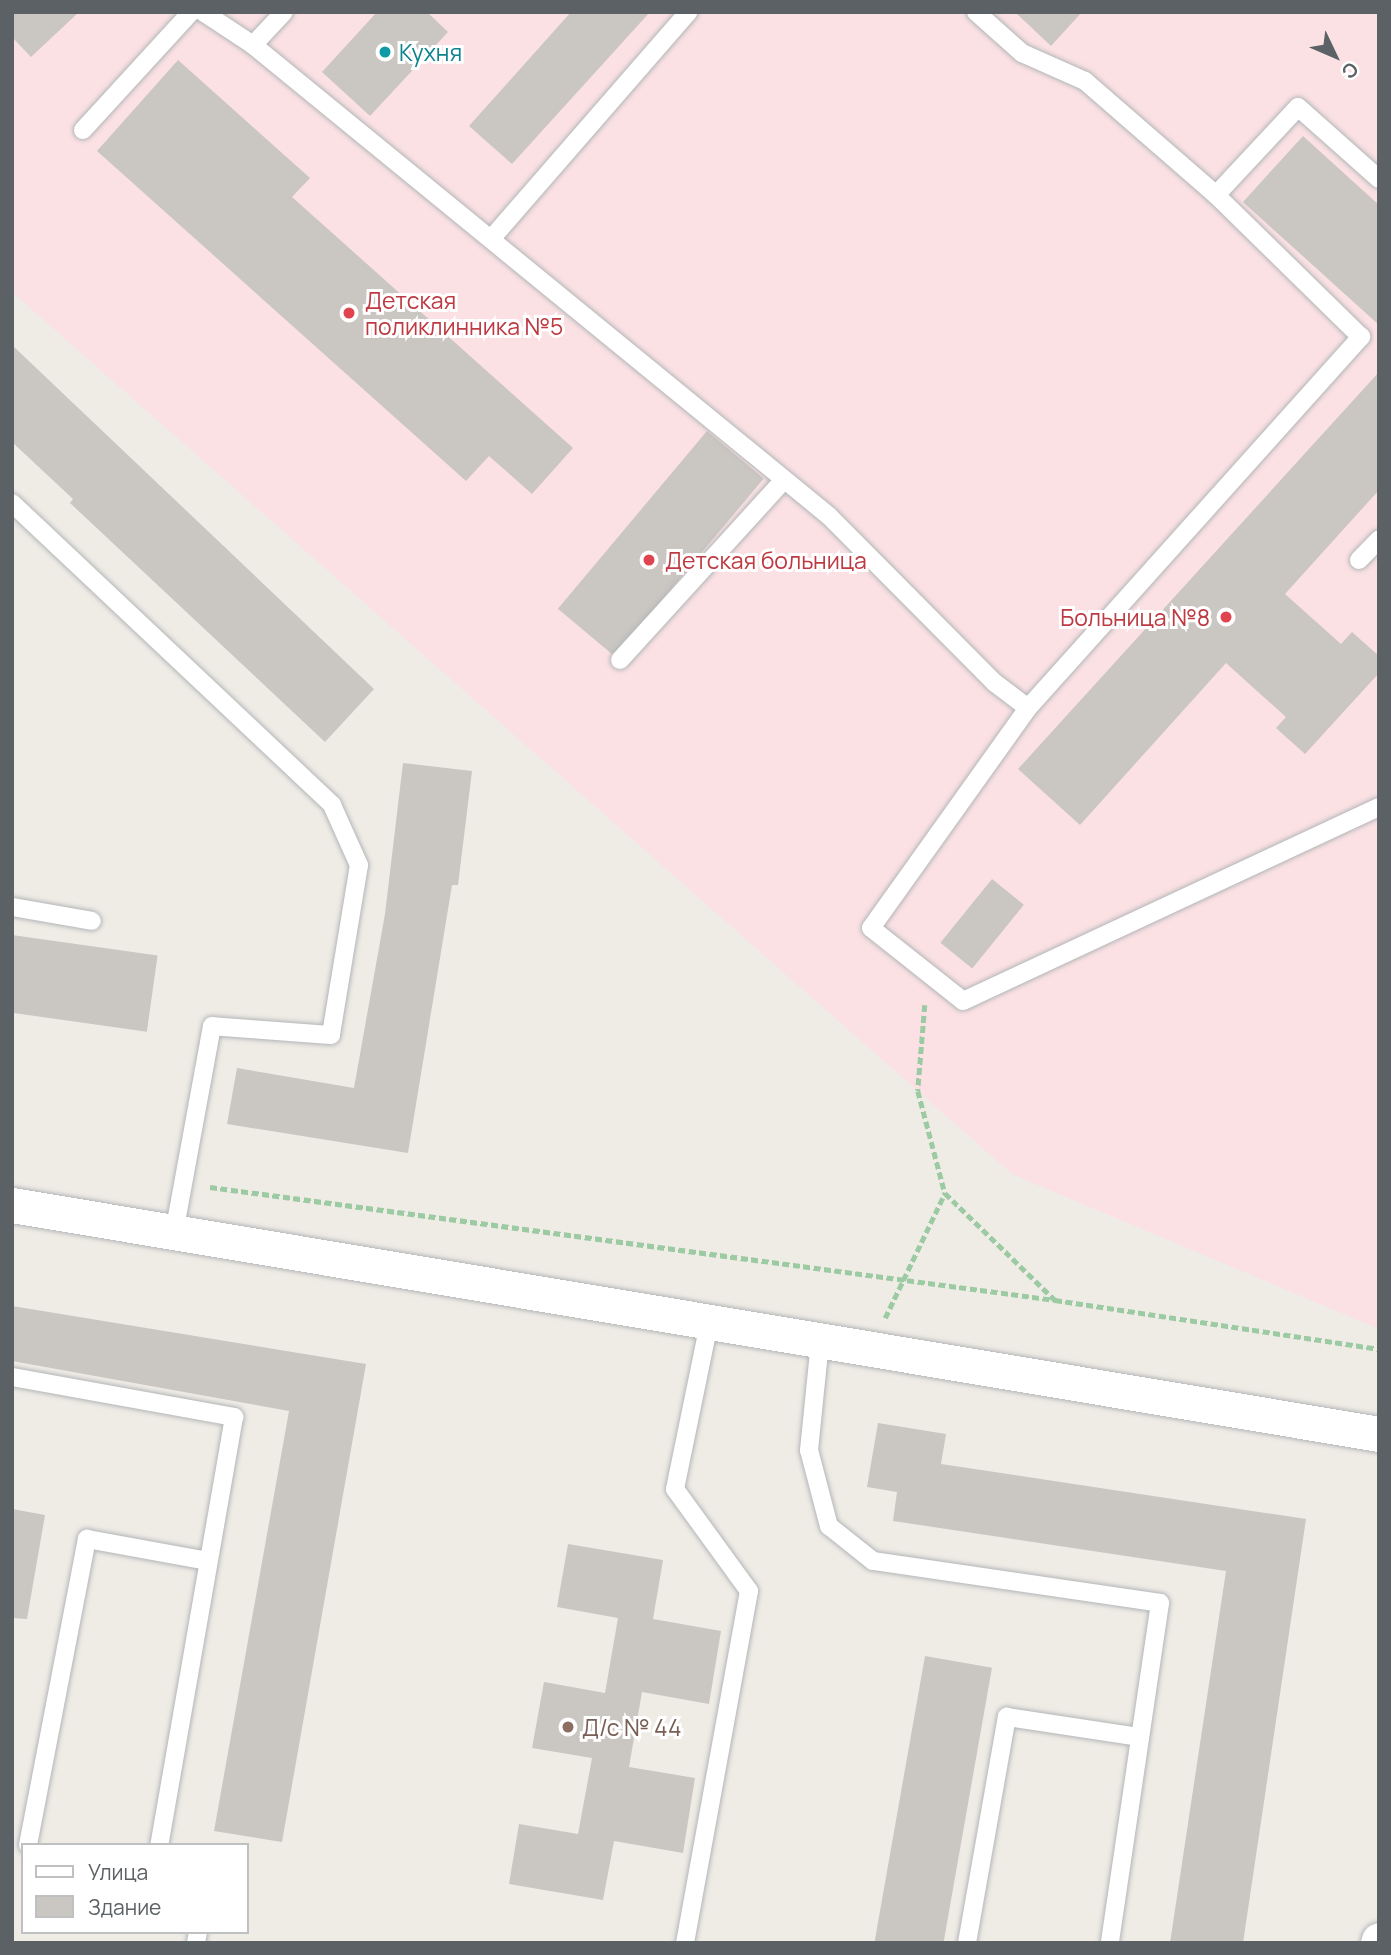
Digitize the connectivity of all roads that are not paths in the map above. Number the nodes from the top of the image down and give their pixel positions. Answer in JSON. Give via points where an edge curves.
{"nodes":[{"id":1,"x":191,"y":12,"type":"edge"},
{"id":2,"x":203,"y":12,"type":"edge"},
{"id":3,"x":284,"y":12,"type":"edge"},
{"id":4,"x":688,"y":12,"type":"edge"},
{"id":5,"x":976,"y":12,"type":"edge"},
{"id":6,"x":253,"y":45,"type":"junction"},
{"id":7,"x":83,"y":130,"type":"dead end"},
{"id":8,"x":1379,"y":179,"type":"edge"},
{"id":9,"x":1216,"y":195,"type":"junction"},
{"id":10,"x":491,"y":239,"type":"junction"},
{"id":11,"x":783,"y":481,"type":"junction"},
{"id":12,"x":12,"y":503,"type":"edge"},
{"id":13,"x":1379,"y":539,"type":"edge"},
{"id":14,"x":1359,"y":560,"type":"dead end"},
{"id":15,"x":620,"y":660,"type":"dead end"},
{"id":16,"x":1028,"y":709,"type":"junction"},
{"id":17,"x":1379,"y":807,"type":"edge"},
{"id":18,"x":12,"y":907,"type":"edge"},
{"id":19,"x":92,"y":921,"type":"dead end"},
{"id":20,"x":12,"y":1205,"type":"edge"},
{"id":21,"x":174,"y":1233,"type":"junction"},
{"id":22,"x":709,"y":1323,"type":"junction"},
{"id":23,"x":820,"y":1342,"type":"junction"},
{"id":24,"x":12,"y":1377,"type":"edge"},
{"id":25,"x":1379,"y":1434,"type":"edge"},
{"id":26,"x":208,"y":1561,"type":"junction"},
{"id":27,"x":1140,"y":1737,"type":"junction"},
{"id":28,"x":28,"y":1843,"type":"edge"},
{"id":29,"x":159,"y":1843,"type":"edge"},
{"id":30,"x":685,"y":1943,"type":"edge"},
{"id":31,"x":967,"y":1943,"type":"edge"},
{"id":32,"x":1110,"y":1943,"type":"edge"}],
"edges":[{"from":1,"to":7,"type":"lane"},
{"from":2,"to":6,"type":"lane"},
{"from":3,"to":6,"type":"lane"},
{"from":4,"to":10,"type":"lane"},
{"from":5,"to":9,"type":"lane","via":[[1023,53],[1085,81]]},
{"from":6,"to":10,"type":"lane"},
{"from":8,"to":9,"type":"lane","via":[[1298,107]]},
{"from":9,"to":16,"type":"lane","via":[[1361,337]]},
{"from":10,"to":11,"type":"lane"},
{"from":11,"to":15,"type":"lane"},
{"from":11,"to":16,"type":"lane","via":[[829,516],[995,683]]},
{"from":12,"to":21,"type":"lane","via":[[332,805],[359,865],[331,1035],[212,1026]]},
{"from":13,"to":14,"type":"lane"},
{"from":16,"to":17,"type":"lane","via":[[871,928],[963,1001]]},
{"from":18,"to":19,"type":"lane"},
{"from":20,"to":21,"type":"street"},
{"from":21,"to":22,"type":"street"},
{"from":22,"to":23,"type":"street"},
{"from":22,"to":30,"type":"lane","via":[[675,1489],[749,1591]]},
{"from":23,"to":25,"type":"street"},
{"from":23,"to":27,"type":"lane","via":[[809,1450],[828,1525],[873,1560],[1160,1604]]},
{"from":24,"to":26,"type":"lane","via":[[234,1418]]},
{"from":26,"to":28,"type":"lane","via":[[87,1539]]},
{"from":26,"to":29,"type":"lane"},
{"from":27,"to":31,"type":"lane","via":[[1007,1717]]},
{"from":27,"to":32,"type":"lane"}]}
